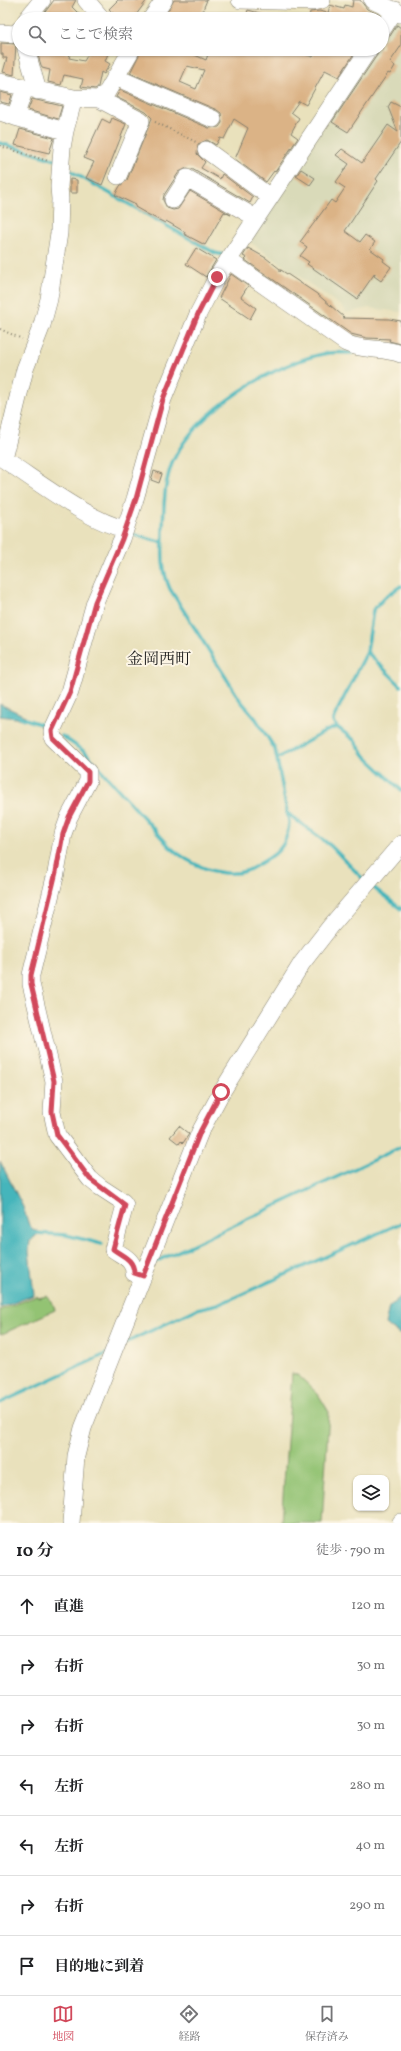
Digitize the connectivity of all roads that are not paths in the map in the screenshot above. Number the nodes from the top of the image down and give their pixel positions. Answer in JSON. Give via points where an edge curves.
{"nodes":[{"id":1,"x":42,"y":0,"type":"edge"},
{"id":2,"x":86,"y":0,"type":"edge"},
{"id":3,"x":164,"y":0,"type":"edge"},
{"id":4,"x":240,"y":0,"type":"edge"},
{"id":5,"x":322,"y":0,"type":"edge"},
{"id":6,"x":372,"y":0,"type":"edge"},
{"id":7,"x":33,"y":12,"type":"edge"},
{"id":8,"x":96,"y":12,"type":"edge"},
{"id":9,"x":156,"y":12,"type":"edge"},
{"id":10,"x":398,"y":12,"type":"edge"},
{"id":11,"x":389,"y":22,"type":"edge"},
{"id":12,"x":27,"y":56,"type":"edge"},
{"id":13,"x":127,"y":56,"type":"edge"},
{"id":14,"x":364,"y":56,"type":"edge"},
{"id":15,"x":115,"y":77,"type":"junction"},
{"id":16,"x":0,"y":82,"type":"edge"},
{"id":17,"x":32,"y":90,"type":"junction"},
{"id":18,"x":74,"y":98,"type":"junction"},
{"id":19,"x":99,"y":99,"type":"junction"},
{"id":20,"x":8,"y":115,"type":"edge"},
{"id":21,"x":213,"y":119,"type":"dead end"},
{"id":22,"x":64,"y":131,"type":"junction"},
{"id":23,"x":206,"y":150,"type":"road end"},
{"id":24,"x":118,"y":176,"type":"dead end"},
{"id":25,"x":270,"y":197,"type":"junction"},
{"id":26,"x":173,"y":200,"type":"dead end"},
{"id":27,"x":253,"y":216,"type":"junction"},
{"id":28,"x":228,"y":260,"type":"junction"},
{"id":29,"x":401,"y":354,"type":"edge"},
{"id":30,"x":125,"y":529,"type":"junction"},
{"id":31,"x":401,"y":844,"type":"edge"},
{"id":32,"x":138,"y":1275,"type":"junction"},
{"id":33,"x":71,"y":1523,"type":"edge"}],
"edges":[{"from":1,"to":7,"type":"street"},
{"from":2,"to":8,"type":"street"},
{"from":3,"to":9,"type":"street"},
{"from":4,"to":5,"type":"street"},
{"from":6,"to":10,"type":"street"},
{"from":10,"to":11,"type":"street"},
{"from":12,"to":17,"type":"street"},
{"from":13,"to":15,"type":"street"},
{"from":14,"to":25,"type":"street"},
{"from":15,"to":19,"type":"street","via":[[107,92]]},
{"from":15,"to":21,"type":"street"},
{"from":16,"to":17,"type":"street"},
{"from":17,"to":18,"type":"street"},
{"from":17,"to":20,"type":"street"},
{"from":18,"to":19,"type":"street"},
{"from":18,"to":22,"type":"street"},
{"from":19,"to":24,"type":"street","via":[[141,122]]},
{"from":20,"to":22,"type":"street"},
{"from":22,"to":30,"type":"street","via":[[60,165],[59,232],[50,292],[46,312],[25,369],[3,459],[75,506],[114,527]]},
{"from":23,"to":25,"type":"street"},
{"from":25,"to":27,"type":"street"},
{"from":26,"to":27,"type":"street","via":[[188,178]]},
{"from":27,"to":28,"type":"street"},
{"from":28,"to":29,"type":"street","via":[[346,343]]},
{"from":28,"to":30,"type":"street","via":[[198,314],[163,399],[136,499]]},
{"from":30,"to":32,"type":"street","via":[[95,602],[70,692],[53,729],[53,738],[88,772],[89,776],[63,834],[31,984],[54,1081],[52,1112],[57,1135],[90,1179],[125,1205],[113,1249],[126,1256]]},
{"from":31,"to":32,"type":"street","via":[[302,963],[221,1092],[200,1132]]},
{"from":32,"to":33,"type":"street","via":[[83,1428],[76,1456]]}]}
